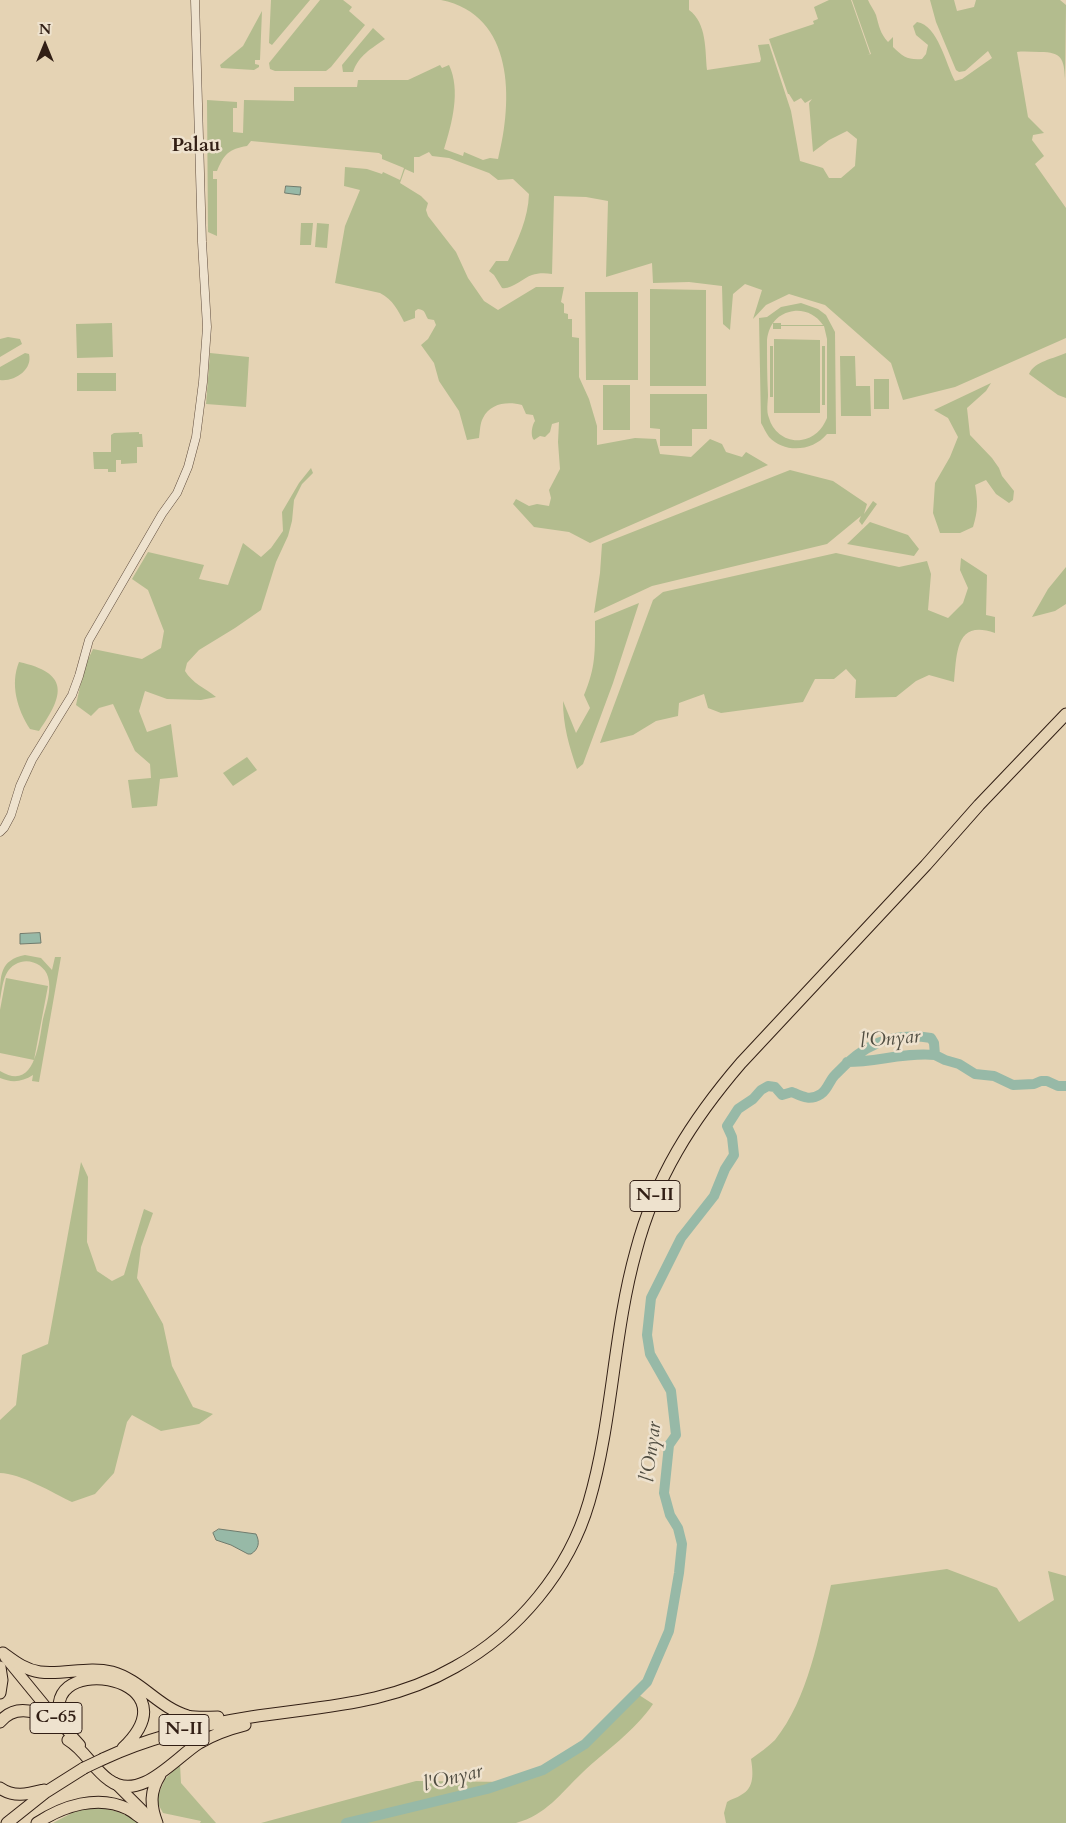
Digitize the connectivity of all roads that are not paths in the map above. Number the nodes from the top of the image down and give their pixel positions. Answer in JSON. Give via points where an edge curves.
{"nodes":[{"id":1,"x":195,"y":0,"type":"edge"},
{"id":2,"x":1066,"y":714,"type":"edge"},
{"id":3,"x":0,"y":832,"type":"edge"},
{"id":4,"x":1,"y":1653,"type":"edge"},
{"id":5,"x":0,"y":1667,"type":"edge"},
{"id":6,"x":0,"y":1693,"type":"edge"},
{"id":7,"x":357,"y":1703,"type":"junction"},
{"id":8,"x":252,"y":1717,"type":"junction"},
{"id":9,"x":48,"y":1718,"type":"junction"},
{"id":10,"x":0,"y":1722,"type":"edge"},
{"id":11,"x":65,"y":1728,"type":"junction"},
{"id":12,"x":68,"y":1740,"type":"junction"},
{"id":13,"x":119,"y":1752,"type":"junction"},
{"id":14,"x":162,"y":1772,"type":"junction"},
{"id":15,"x":116,"y":1783,"type":"junction"},
{"id":16,"x":53,"y":1787,"type":"junction"},
{"id":17,"x":0,"y":1788,"type":"edge"},
{"id":18,"x":7,"y":1823,"type":"edge"},
{"id":19,"x":38,"y":1823,"type":"edge"},
{"id":20,"x":152,"y":1823,"type":"edge"}],
"edges":[{"from":1,"to":3,"type":"street","via":[[207,327],[199,420],[188,467],[177,493],[89,640],[72,695],[32,760],[11,815]]},
{"from":2,"to":7,"type":"highway","number":"N-II","via":[[740,1063],[687,1132],[659,1186],[636,1252],[589,1502],[554,1576],[515,1622],[471,1658],[409,1689]]},
{"from":4,"to":8,"type":"highway","via":[[39,1672],[88,1669],[117,1674],[164,1705],[188,1716]]},
{"from":4,"to":9,"type":"main road","number":"C-65"},
{"from":4,"to":11,"type":"main road","number":"C-65"},
{"from":5,"to":6,"type":"highway"},
{"from":7,"to":8,"type":"highway","number":"N-II"},
{"from":7,"to":14,"type":"highway","via":[[227,1730],[199,1743]]},
{"from":8,"to":13,"type":"highway","number":"N-II","via":[[176,1732]]},
{"from":9,"to":10,"type":"highway","via":[[22,1710],[7,1715]]},
{"from":9,"to":12,"type":"main road","number":"C-65"},
{"from":11,"to":13,"type":"highway","via":[[59,1709],[61,1698],[70,1686],[90,1678],[121,1683],[139,1698],[143,1712],[138,1730]]},
{"from":11,"to":15,"type":"main road","number":"C-65"},
{"from":12,"to":15,"type":"highway","via":[[110,1781]]},
{"from":12,"to":20,"type":"main road","number":"C-65","via":[[106,1782]]},
{"from":13,"to":16,"type":"highway","number":"N-II","bridge":true},
{"from":14,"to":15,"type":"highway","via":[[136,1786]]},
{"from":14,"to":20,"type":"highway","via":[[152,1796]]},
{"from":15,"to":20,"type":"main road","number":"C-65"},
{"from":16,"to":17,"type":"highway","via":[[23,1794]]},
{"from":16,"to":18,"type":"highway","number":"N-II"},
{"from":19,"to":20,"type":"highway","via":[[66,1808],[94,1803],[122,1807]]}]}
